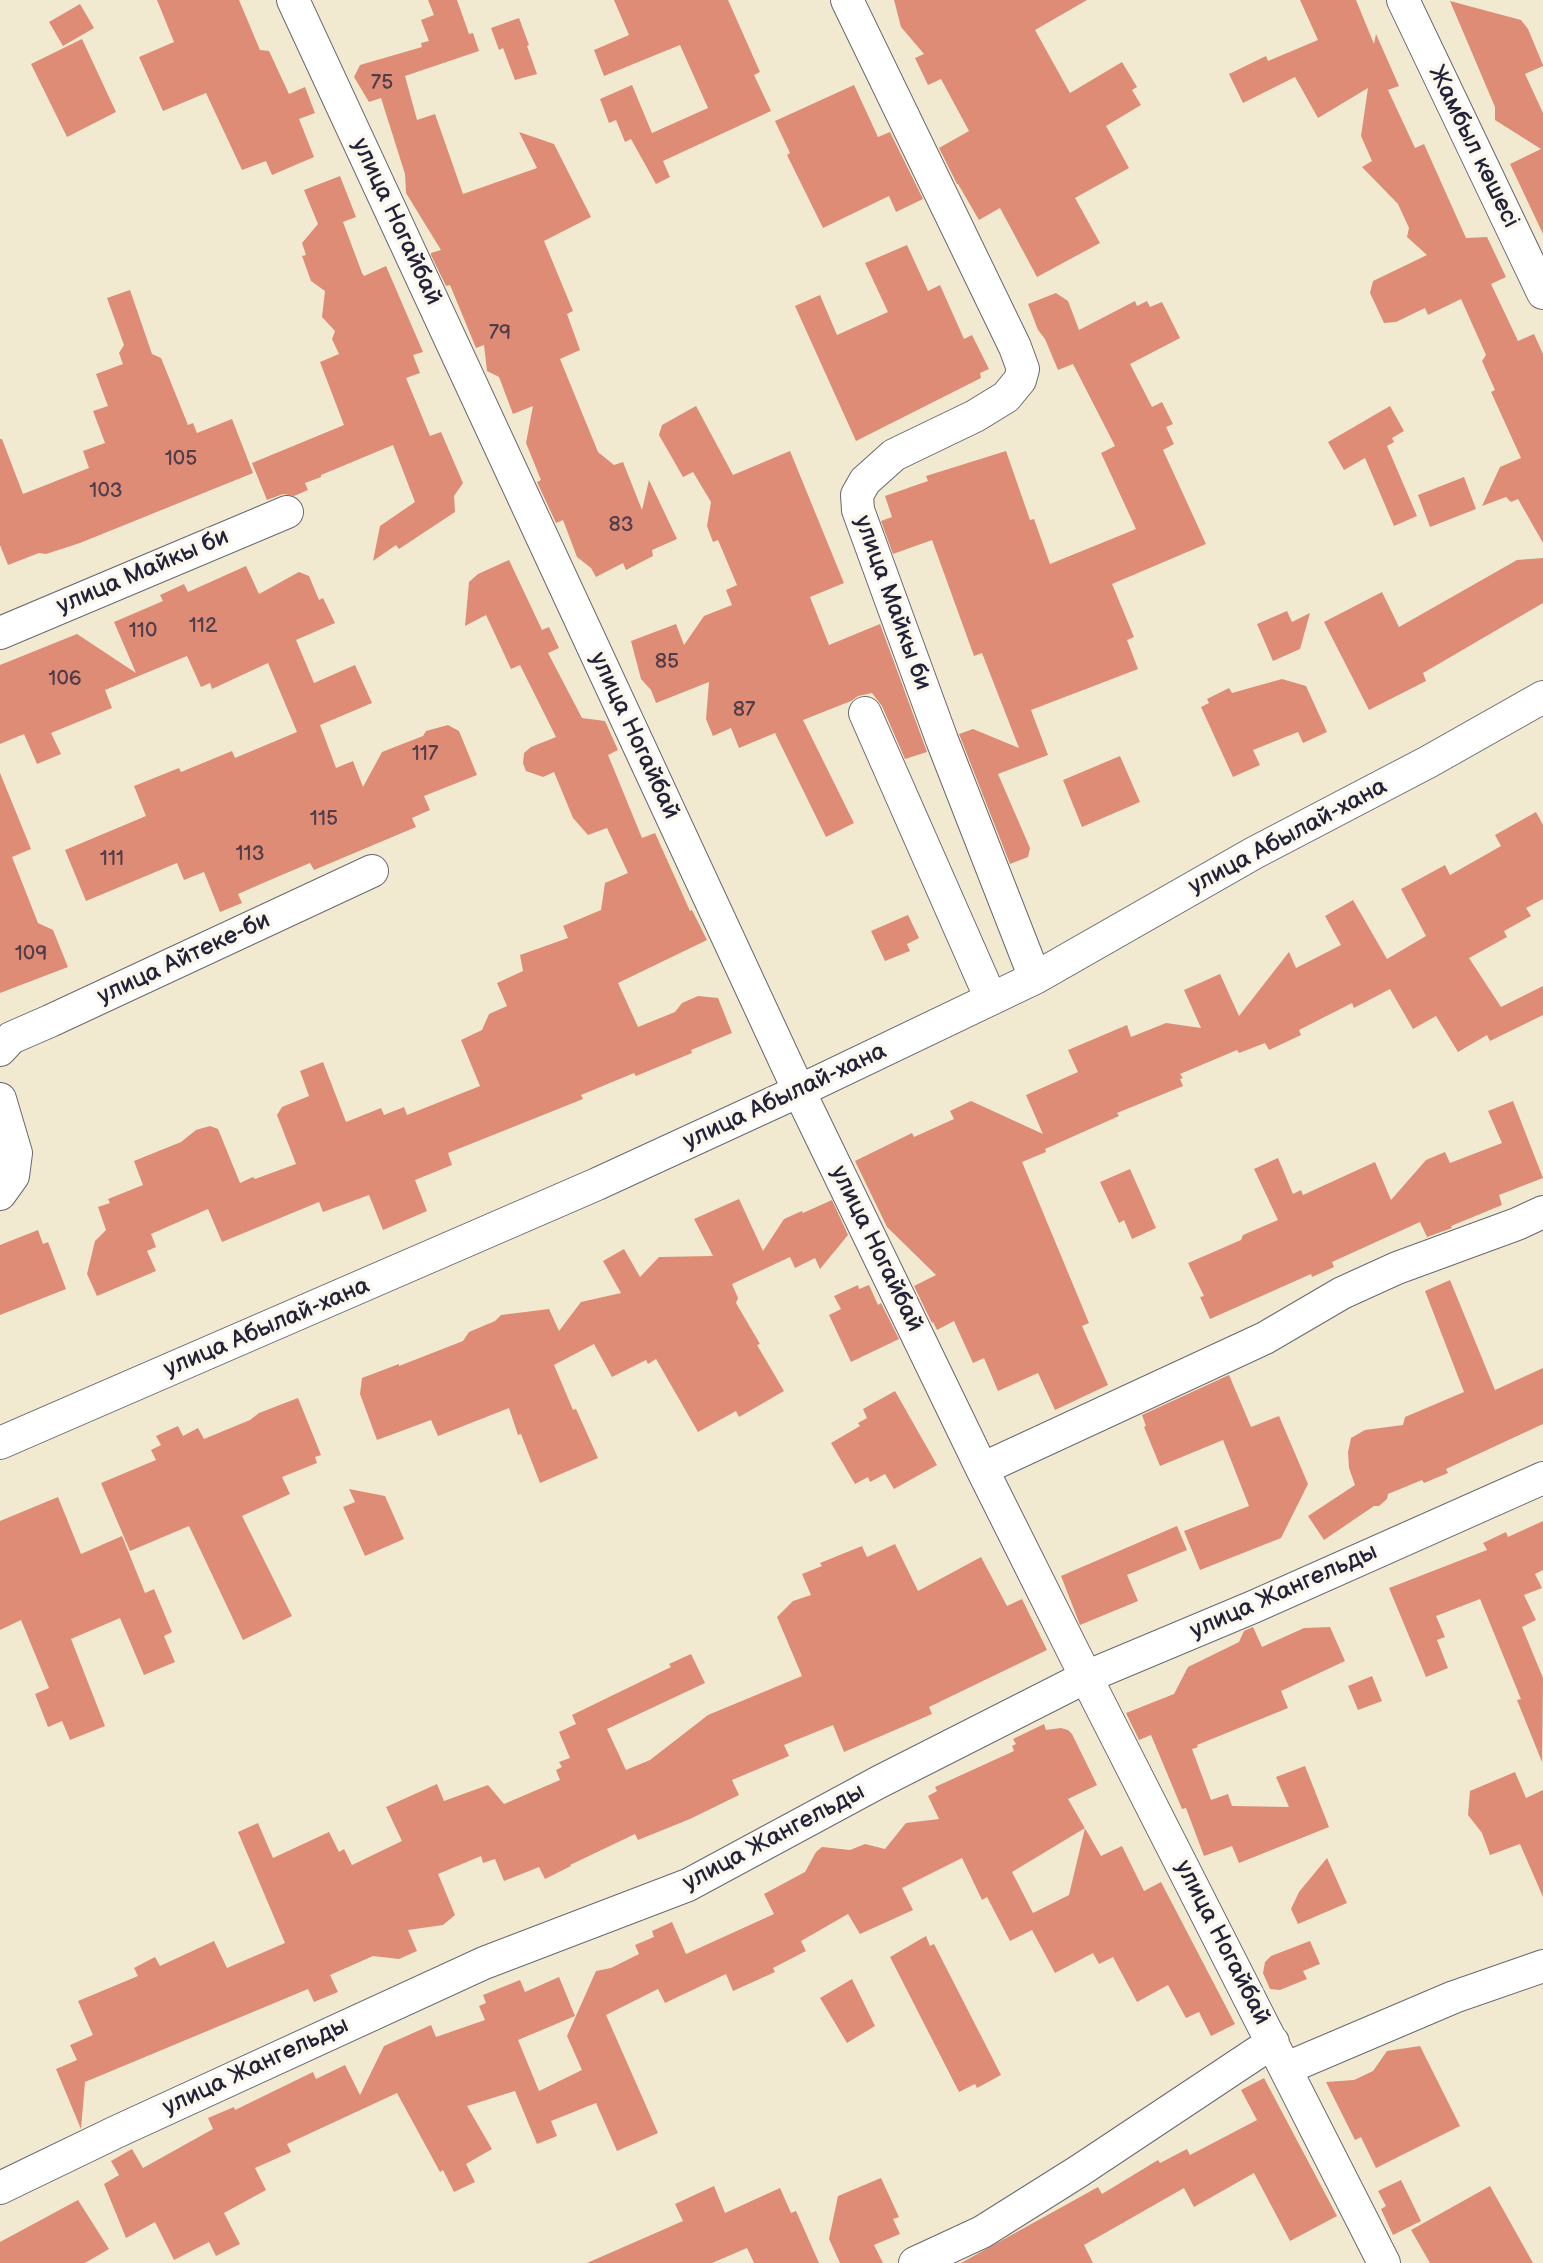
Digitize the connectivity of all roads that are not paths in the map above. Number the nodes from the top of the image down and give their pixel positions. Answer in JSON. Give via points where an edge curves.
{"nodes":[{"id":1,"x":293,"y":0,"type":"edge"},
{"id":2,"x":847,"y":0,"type":"edge"},
{"id":3,"x":1402,"y":0,"type":"edge"},
{"id":4,"x":1543,"y":293,"type":"edge"},
{"id":5,"x":287,"y":512,"type":"dead end"},
{"id":6,"x":0,"y":633,"type":"edge"},
{"id":7,"x":1543,"y":697,"type":"edge"},
{"id":8,"x":864,"y":713,"type":"dead end"},
{"id":9,"x":372,"y":872,"type":"dead end"},
{"id":10,"x":1035,"y":978,"type":"junction"},
{"id":11,"x":991,"y":999,"type":"junction"},
{"id":12,"x":0,"y":1050,"type":"edge"},
{"id":13,"x":799,"y":1091,"type":"junction"},
{"id":14,"x":0,"y":1099,"type":"edge"},
{"id":15,"x":0,"y":1194,"type":"edge"},
{"id":16,"x":1543,"y":1212,"type":"edge"},
{"id":17,"x":0,"y":1443,"type":"edge"},
{"id":18,"x":982,"y":1469,"type":"junction"},
{"id":19,"x":1543,"y":1478,"type":"edge"},
{"id":20,"x":1086,"y":1677,"type":"junction"},
{"id":21,"x":1543,"y":1966,"type":"edge"},
{"id":22,"x":1280,"y":2055,"type":"junction"},
{"id":23,"x":0,"y":2188,"type":"edge"},
{"id":24,"x":915,"y":2263,"type":"edge"},
{"id":25,"x":1384,"y":2263,"type":"edge"}],
"edges":[{"from":1,"to":13,"type":"street","name":"улица Ногайбай"},
{"from":2,"to":10,"type":"street","name":"улица Майкы би","via":[[1023,369],[1006,397],[894,455],[865,481],[857,495],[858,510],[928,702]]},
{"from":3,"to":4,"type":"street","name":"Жамбыл көшесі"},
{"from":5,"to":6,"type":"street","name":"улица Майкы би"},
{"from":7,"to":10,"type":"street","name":"улица Абылай-хана"},
{"from":8,"to":11,"type":"street"},
{"from":9,"to":12,"type":"street","name":"улица Айтеке-би","via":[[11,1038]]},
{"from":10,"to":11,"type":"street","name":"улица Абылай-хана"},
{"from":11,"to":13,"type":"street","name":"улица Абылай-хана"},
{"from":13,"to":17,"type":"street","name":"улица Абылай-хана"},
{"from":13,"to":18,"type":"street","name":"улица Ногайбай"},
{"from":14,"to":15,"type":"street","via":[[16,1153],[13,1176]]},
{"from":16,"to":18,"type":"street","via":[[1342,1293],[1265,1338]]},
{"from":18,"to":20,"type":"street","name":"улица Ногайбай"},
{"from":19,"to":20,"type":"street","name":"улица Жангельды"},
{"from":20,"to":22,"type":"street","name":"улица Ногайбай"},
{"from":20,"to":23,"type":"street","name":"улица Жангельды","via":[[688,1885],[484,1963]]},
{"from":21,"to":22,"type":"street","name":"улица Ногайбай"},
{"from":22,"to":24,"type":"street","name":"улица Ногайбай","via":[[982,2232]]},
{"from":22,"to":25,"type":"street"}]}
